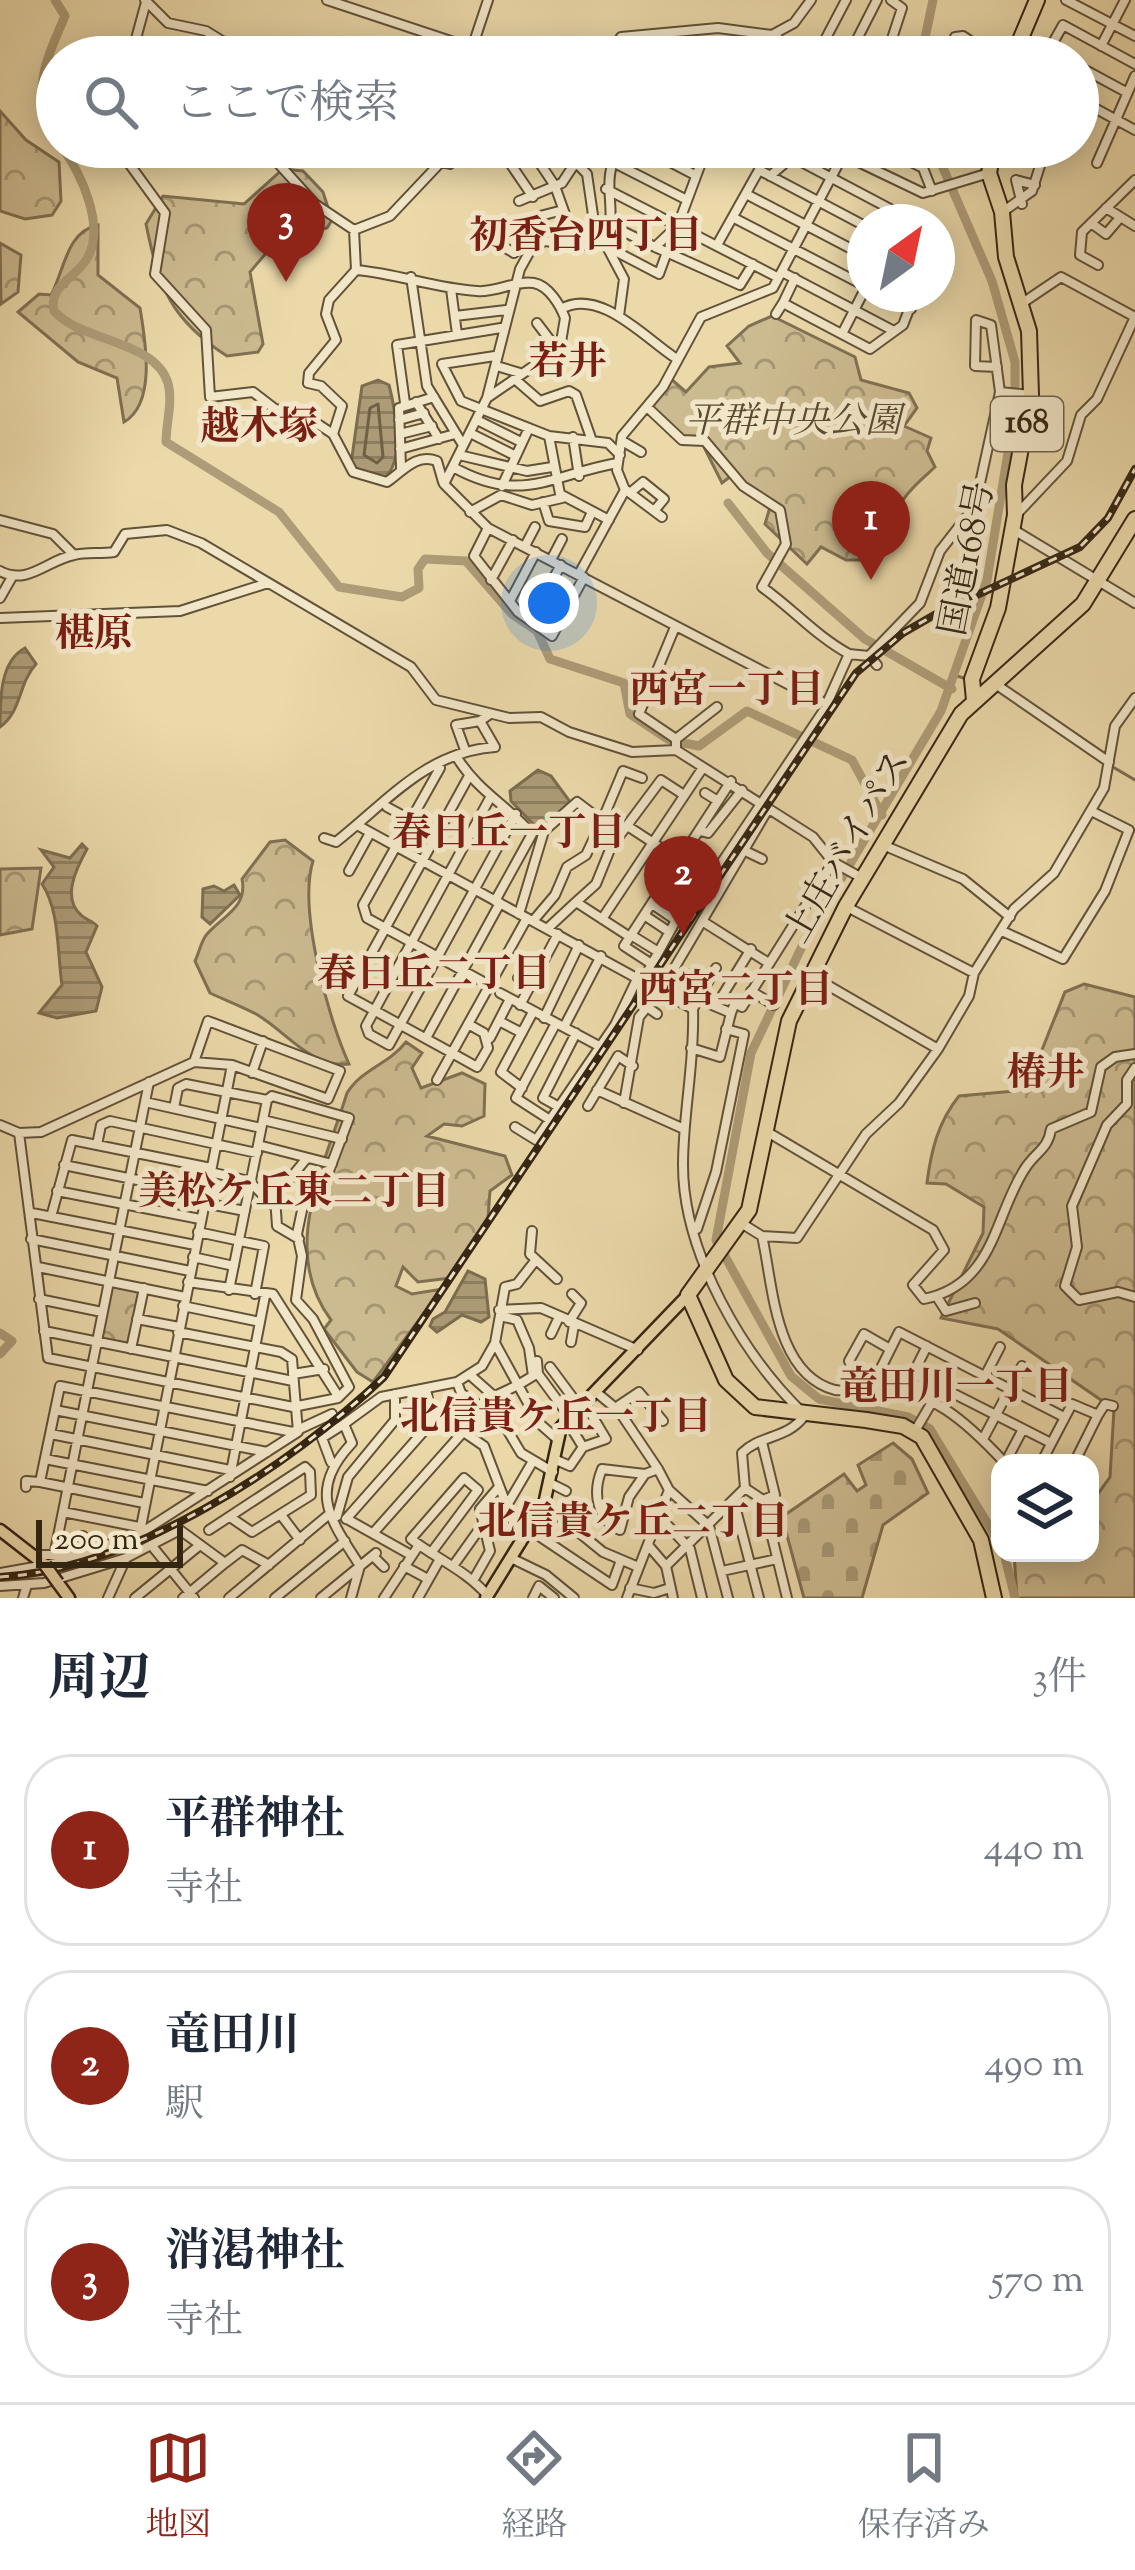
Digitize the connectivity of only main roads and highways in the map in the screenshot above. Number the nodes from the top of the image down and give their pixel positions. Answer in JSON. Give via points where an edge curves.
{"nodes":[{"id":1,"x":1037,"y":0,"type":"edge"},
{"id":2,"x":1022,"y":36,"type":"edge"},
{"id":3,"x":990,"y":168,"type":"edge"},
{"id":4,"x":1135,"y":519,"type":"edge"},
{"id":5,"x":974,"y":700,"type":"junction"},
{"id":6,"x":688,"y":1295,"type":"junction"},
{"id":7,"x":0,"y":1530,"type":"edge"},
{"id":8,"x":487,"y":1597,"type":"edge"},
{"id":9,"x":69,"y":1598,"type":"edge"},
{"id":10,"x":994,"y":1598,"type":"edge"}],
"edges":[{"from":1,"to":2,"type":"highway"},
{"from":3,"to":5,"type":"highway","name":"国道168号","number":"168","via":[[1029,331],[1014,522],[998,608],[972,679]]},
{"from":4,"to":5,"type":"highway","number":"168","via":[[1101,581],[1061,627]]},
{"from":5,"to":6,"type":"highway","name":"上庄バイパス","number":"168","via":[[861,878],[806,984],[789,1021],[753,1197]]},
{"from":6,"to":8,"type":"main road","via":[[575,1411],[557,1439],[544,1504]]},
{"from":6,"to":10,"type":"highway","via":[[742,1399],[765,1412],[917,1429],[981,1540]]},
{"from":7,"to":9,"type":"main road","bridge":true,"via":[[35,1555]]}]}
